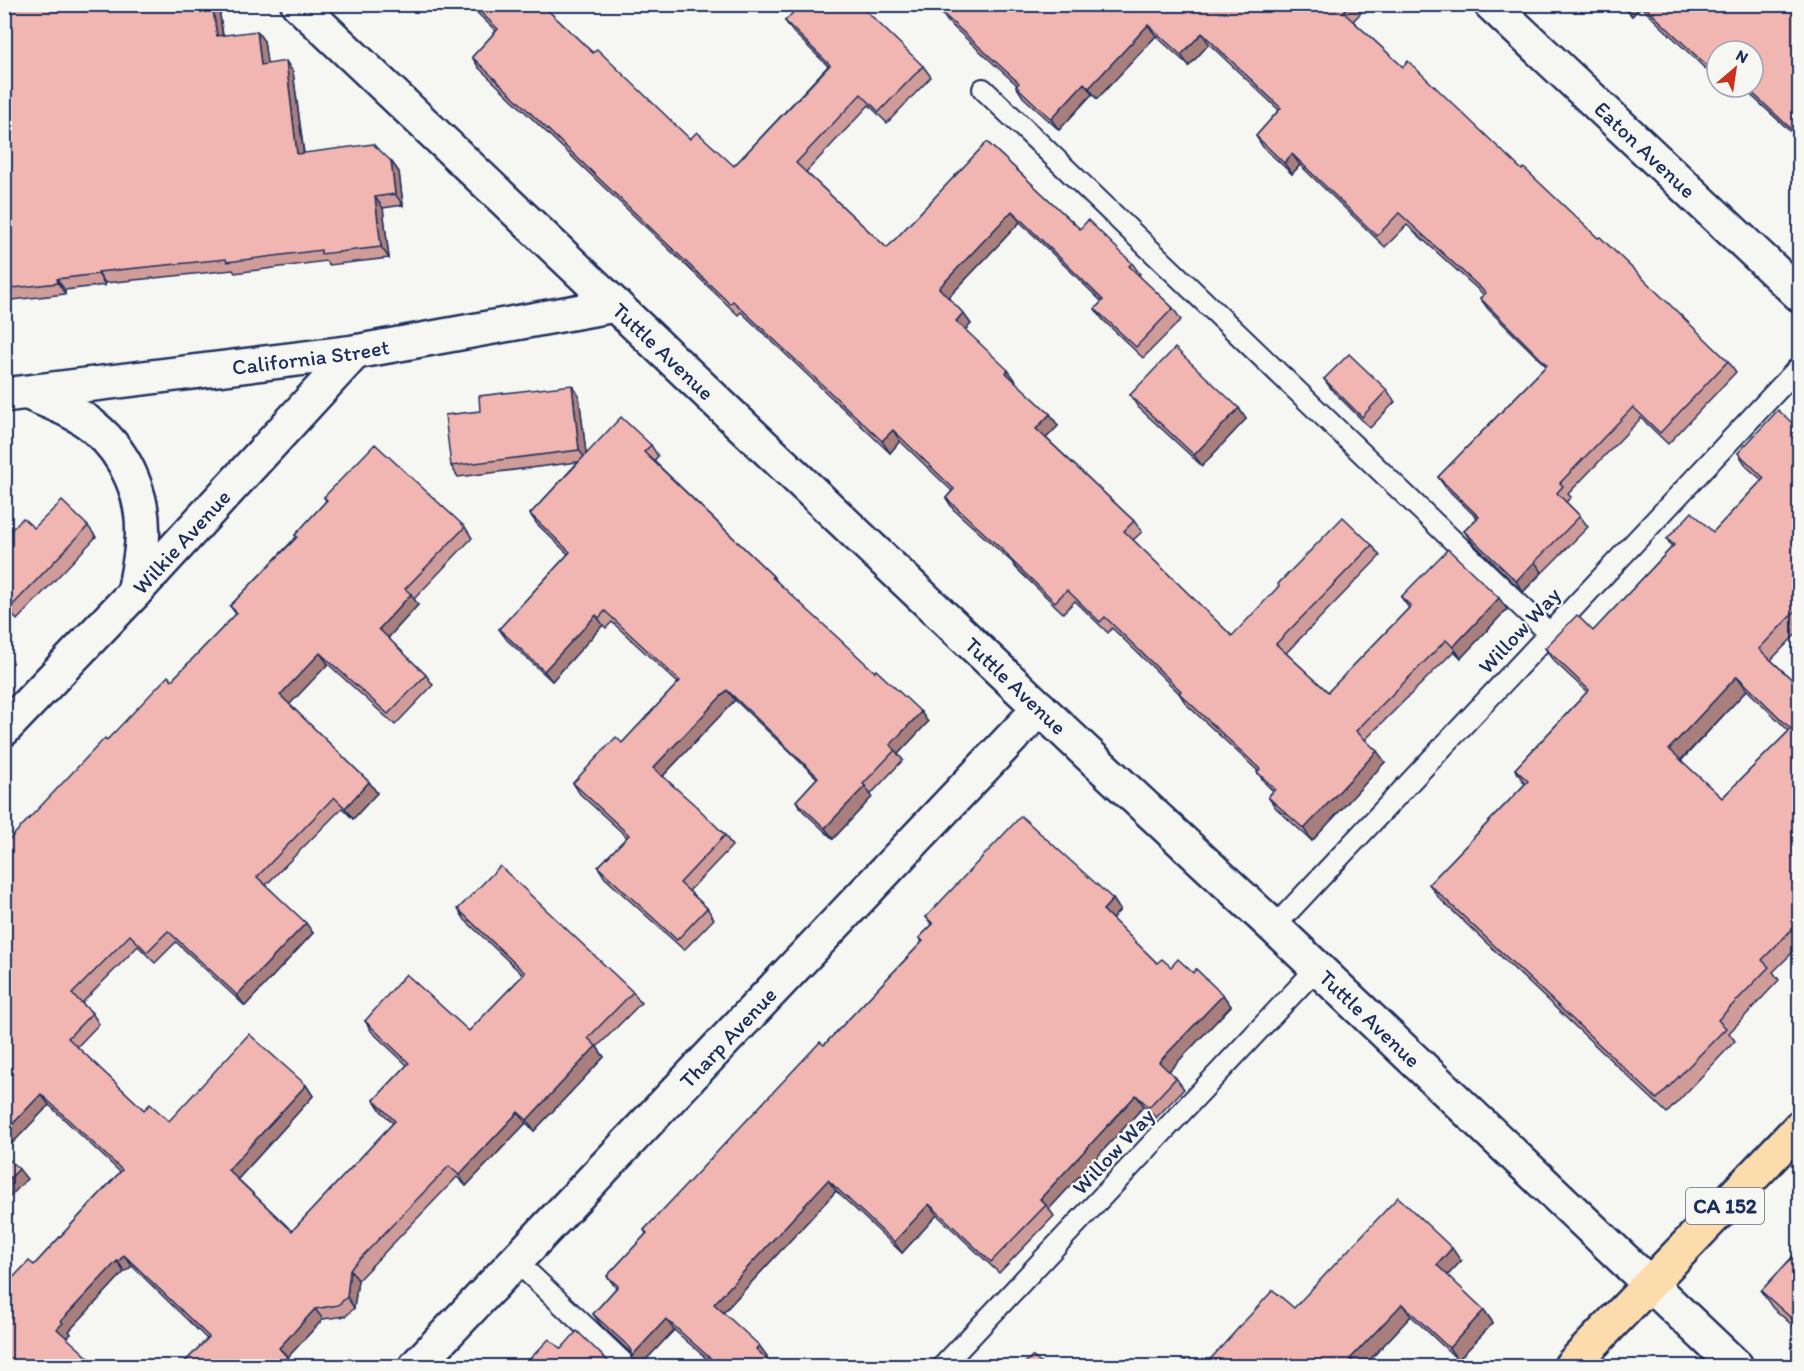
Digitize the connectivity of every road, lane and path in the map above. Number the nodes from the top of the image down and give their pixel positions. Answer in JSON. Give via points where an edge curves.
{"nodes":[{"id":1,"x":298,"y":4,"type":"edge"},
{"id":2,"x":1491,"y":4,"type":"edge"},
{"id":3,"x":983,"y":89,"type":"dead end"},
{"id":4,"x":1800,"y":295,"type":"edge"},
{"id":5,"x":615,"y":305,"type":"junction"},
{"id":6,"x":355,"y":352,"type":"junction"},
{"id":7,"x":1800,"y":366,"type":"edge"},
{"id":8,"x":16,"y":393,"type":"edge"},
{"id":9,"x":134,"y":593,"type":"junction"},
{"id":10,"x":1549,"y":633,"type":"junction"},
{"id":11,"x":1040,"y":708,"type":"junction"},
{"id":12,"x":4,"y":729,"type":"edge"},
{"id":13,"x":1274,"y":927,"type":"junction"},
{"id":14,"x":1317,"y":968,"type":"junction"},
{"id":15,"x":1800,"y":1127,"type":"edge"},
{"id":16,"x":516,"y":1261,"type":"junction"},
{"id":17,"x":1650,"y":1284,"type":"junction"},
{"id":18,"x":416,"y":1366,"type":"edge"},
{"id":19,"x":627,"y":1366,"type":"edge"},
{"id":20,"x":944,"y":1366,"type":"edge"},
{"id":21,"x":1571,"y":1366,"type":"edge"},
{"id":22,"x":1736,"y":1366,"type":"edge"}],
"edges":[{"from":1,"to":5,"type":"street","name":"Tuttle Avenue"},
{"from":2,"to":4,"type":"street","name":"Eaton Avenue"},
{"from":3,"to":10,"type":"lane"},
{"from":5,"to":6,"type":"street","name":"California Street"},
{"from":5,"to":11,"type":"street","name":"Tuttle Avenue"},
{"from":6,"to":8,"type":"street","name":"California Street"},
{"from":6,"to":9,"type":"street","name":"Wilkie Avenue"},
{"from":7,"to":10,"type":"lane","name":"Willow Way"},
{"from":8,"to":9,"type":"street","via":[[67,410],[93,426],[128,467],[137,491],[143,541]]},
{"from":9,"to":12,"type":"street","name":"Wilkie Avenue"},
{"from":10,"to":13,"type":"lane","name":"Willow Way"},
{"from":11,"to":13,"type":"street","name":"Tuttle Avenue"},
{"from":11,"to":16,"type":"street","name":"Tharp Avenue"},
{"from":13,"to":14,"type":"street","name":"Tuttle Avenue"},
{"from":14,"to":17,"type":"street","name":"Tuttle Avenue"},
{"from":14,"to":20,"type":"lane","name":"Willow Way"},
{"from":15,"to":17,"type":"main road","number":"CA 152"},
{"from":16,"to":18,"type":"street","name":"Tharp Avenue"},
{"from":16,"to":19,"type":"lane"},
{"from":17,"to":21,"type":"main road","number":"CA 152"},
{"from":17,"to":22,"type":"street","name":"Tuttle Avenue"}]}
